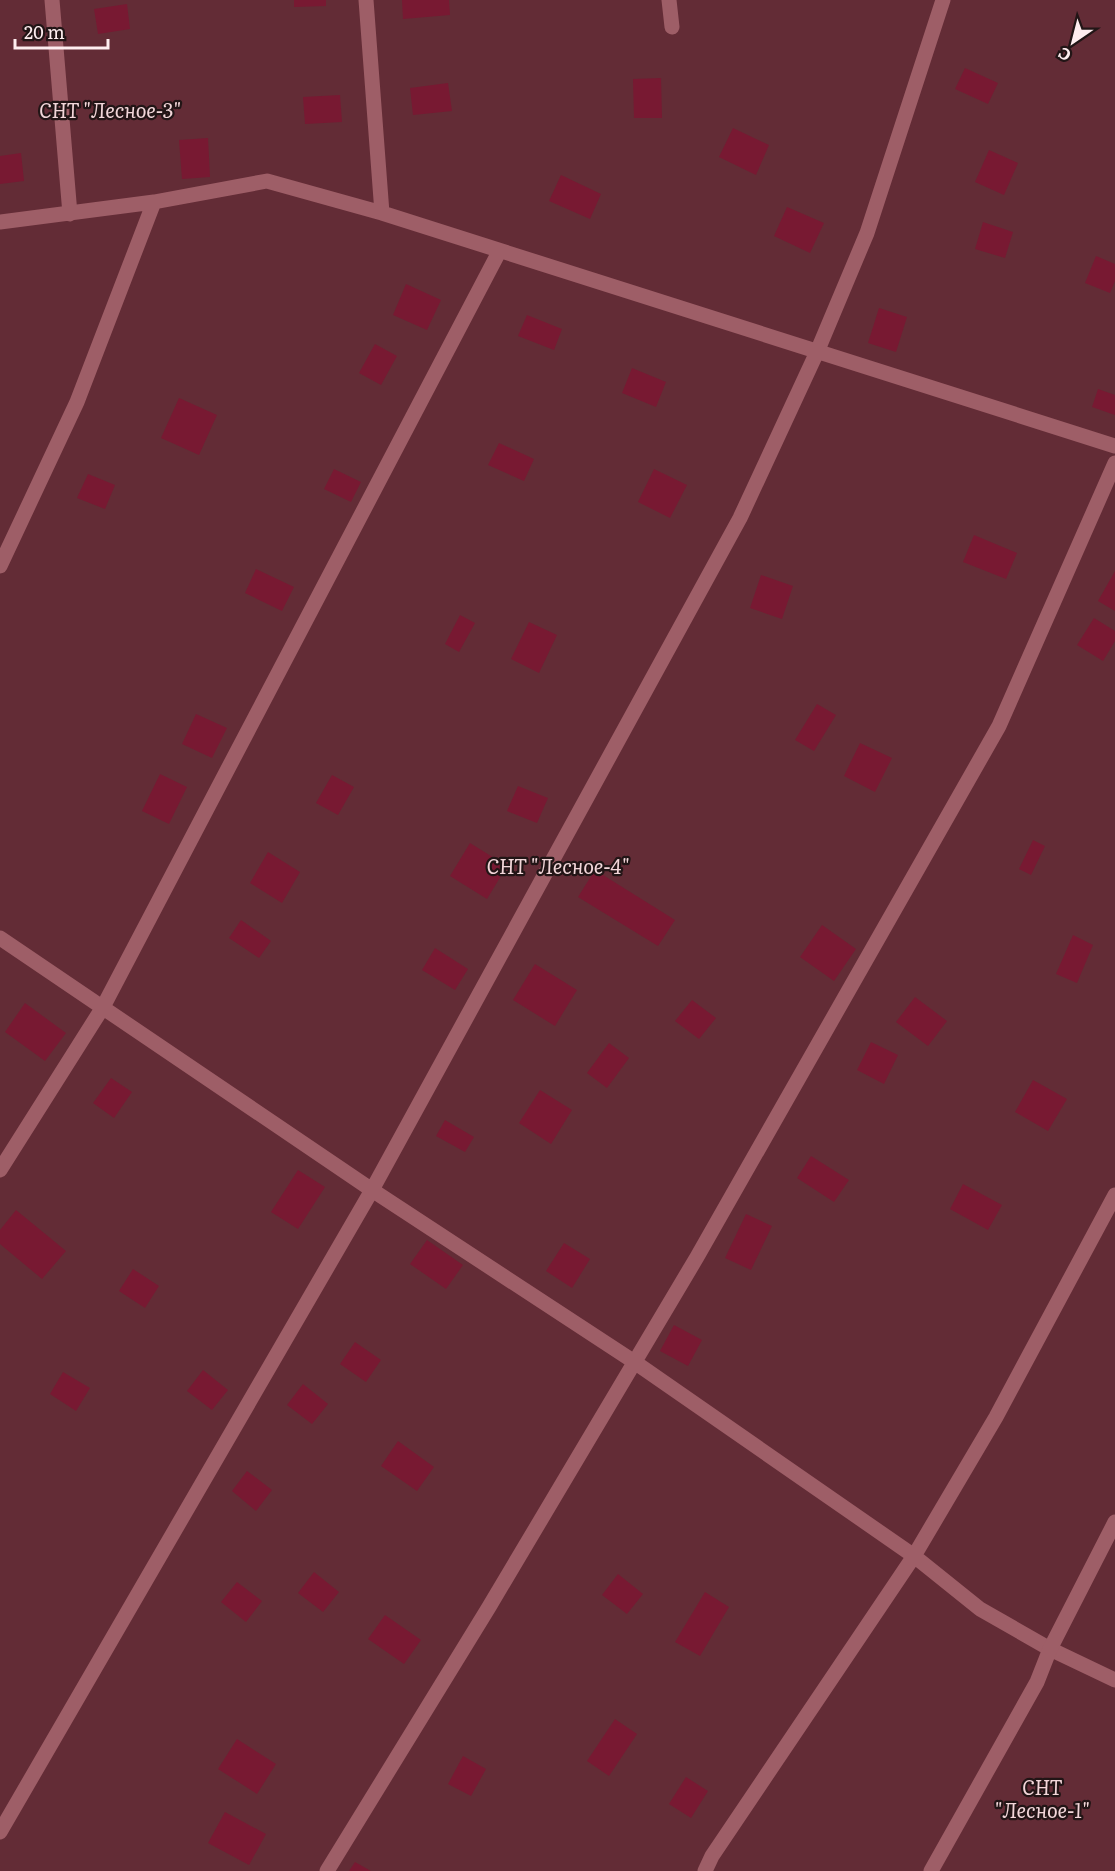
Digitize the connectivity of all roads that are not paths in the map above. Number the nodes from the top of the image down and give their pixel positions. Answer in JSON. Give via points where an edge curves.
{"nodes":[{"id":1,"x":52,"y":0,"type":"edge"},
{"id":2,"x":366,"y":0,"type":"edge"},
{"id":3,"x":669,"y":0,"type":"edge"},
{"id":4,"x":943,"y":0,"type":"edge"},
{"id":5,"x":672,"y":27,"type":"dead end"},
{"id":6,"x":154,"y":202,"type":"junction"},
{"id":7,"x":382,"y":213,"type":"junction"},
{"id":8,"x":70,"y":214,"type":"junction"},
{"id":9,"x":0,"y":222,"type":"edge"},
{"id":10,"x":500,"y":252,"type":"junction"},
{"id":11,"x":816,"y":352,"type":"junction"},
{"id":12,"x":1115,"y":446,"type":"edge"},
{"id":13,"x":1115,"y":463,"type":"edge"},
{"id":14,"x":0,"y":566,"type":"edge"},
{"id":15,"x":0,"y":938,"type":"edge"},
{"id":16,"x":103,"y":1007,"type":"junction"},
{"id":17,"x":0,"y":1170,"type":"edge"},
{"id":18,"x":372,"y":1190,"type":"junction"},
{"id":19,"x":1115,"y":1195,"type":"edge"},
{"id":20,"x":633,"y":1361,"type":"junction"},
{"id":21,"x":1115,"y":1522,"type":"edge"},
{"id":22,"x":914,"y":1556,"type":"junction"},
{"id":23,"x":1050,"y":1649,"type":"junction"},
{"id":24,"x":1115,"y":1680,"type":"edge"},
{"id":25,"x":0,"y":1833,"type":"edge"},
{"id":26,"x":327,"y":1871,"type":"edge"},
{"id":27,"x":705,"y":1871,"type":"edge"},
{"id":28,"x":931,"y":1871,"type":"edge"}],
"edges":[{"from":1,"to":8,"type":"street"},
{"from":2,"to":7,"type":"street"},
{"from":3,"to":5,"type":"street"},
{"from":4,"to":11,"type":"street","via":[[867,233]]},
{"from":6,"to":7,"type":"street","via":[[267,181]]},
{"from":6,"to":8,"type":"street"},
{"from":6,"to":14,"type":"street","via":[[77,402]]},
{"from":7,"to":10,"type":"street"},
{"from":8,"to":9,"type":"street"},
{"from":10,"to":11,"type":"street"},
{"from":10,"to":16,"type":"street"},
{"from":11,"to":12,"type":"street"},
{"from":11,"to":18,"type":"street","via":[[740,518]]},
{"from":13,"to":20,"type":"street","via":[[999,726],[697,1257]]},
{"from":15,"to":16,"type":"street"},
{"from":16,"to":17,"type":"street"},
{"from":16,"to":18,"type":"street"},
{"from":18,"to":20,"type":"street"},
{"from":18,"to":25,"type":"street"},
{"from":19,"to":22,"type":"street","via":[[996,1417]]},
{"from":20,"to":22,"type":"street"},
{"from":20,"to":26,"type":"street","via":[[489,1607]]},
{"from":21,"to":23,"type":"street"},
{"from":22,"to":23,"type":"street","via":[[980,1609]]},
{"from":22,"to":27,"type":"street"},
{"from":23,"to":24,"type":"street"},
{"from":23,"to":28,"type":"street","via":[[1037,1682]]}]}
